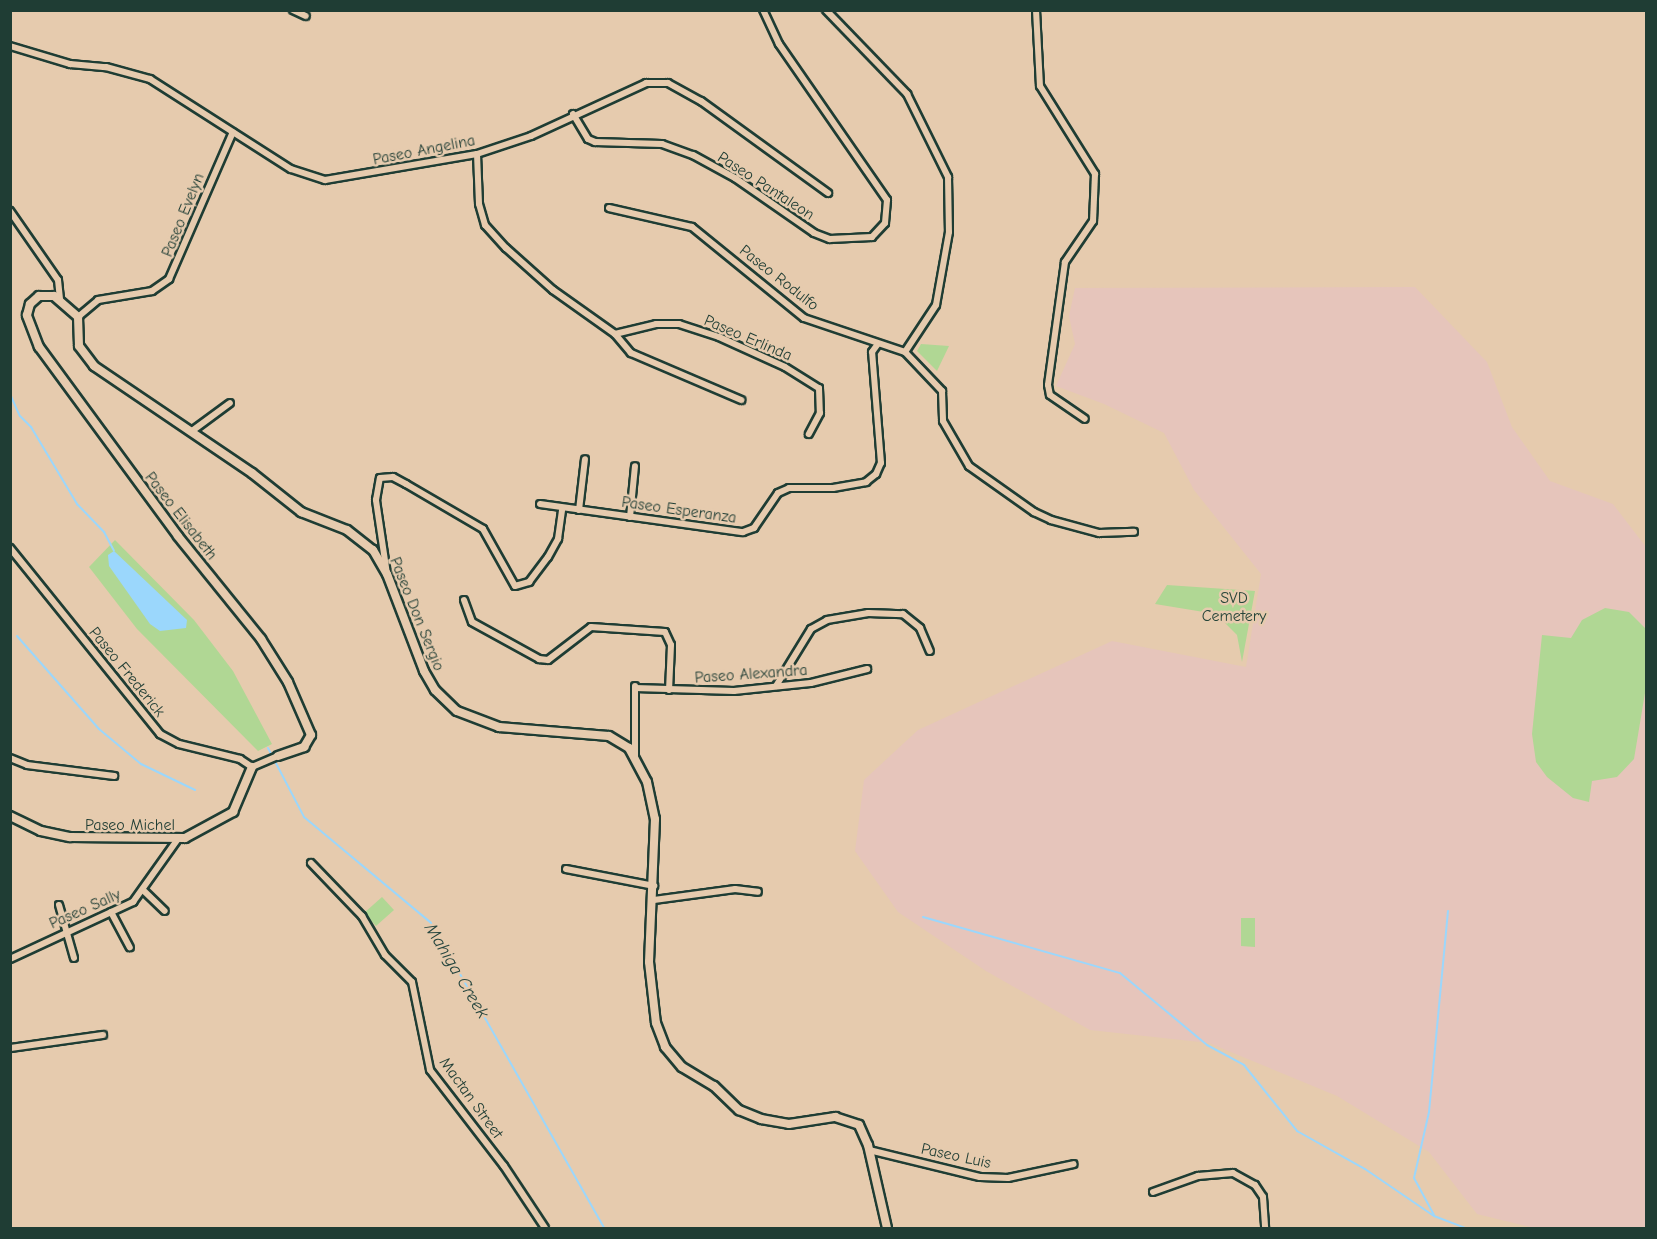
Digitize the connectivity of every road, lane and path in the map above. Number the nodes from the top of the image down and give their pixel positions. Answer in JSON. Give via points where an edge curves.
{"nodes":[{"id":1,"x":293,"y":10,"type":"edge"},
{"id":2,"x":763,"y":10,"type":"edge"},
{"id":3,"x":826,"y":10,"type":"edge"},
{"id":4,"x":1036,"y":10,"type":"edge"},
{"id":5,"x":306,"y":16,"type":"dead end"},
{"id":6,"x":10,"y":46,"type":"edge"},
{"id":7,"x":573,"y":114,"type":"junction"},
{"id":8,"x":233,"y":132,"type":"junction"},
{"id":9,"x":477,"y":154,"type":"junction"},
{"id":10,"x":828,"y":193,"type":"dead end"},
{"id":11,"x":609,"y":208,"type":"dead end"},
{"id":12,"x":10,"y":211,"type":"edge"},
{"id":13,"x":60,"y":300,"type":"junction"},
{"id":14,"x":78,"y":316,"type":"junction"},
{"id":15,"x":615,"y":334,"type":"junction"},
{"id":16,"x":877,"y":345,"type":"junction"},
{"id":17,"x":905,"y":352,"type":"junction"},
{"id":18,"x":741,"y":400,"type":"dead end"},
{"id":19,"x":230,"y":403,"type":"dead end"},
{"id":20,"x":1085,"y":419,"type":"dead end"},
{"id":21,"x":192,"y":431,"type":"junction"},
{"id":22,"x":809,"y":434,"type":"dead end"},
{"id":23,"x":585,"y":459,"type":"dead end"},
{"id":24,"x":635,"y":466,"type":"dead end"},
{"id":25,"x":540,"y":504,"type":"dead end"},
{"id":26,"x":562,"y":509,"type":"junction"},
{"id":27,"x":579,"y":510,"type":"junction"},
{"id":28,"x":630,"y":517,"type":"junction"},
{"id":29,"x":1134,"y":532,"type":"dead end"},
{"id":30,"x":10,"y":548,"type":"edge"},
{"id":31,"x":387,"y":574,"type":"junction"},
{"id":32,"x":464,"y":600,"type":"dead end"},
{"id":33,"x":930,"y":651,"type":"dead end"},
{"id":34,"x":867,"y":669,"type":"dead end"},
{"id":35,"x":776,"y":686,"type":"junction"},
{"id":36,"x":669,"y":690,"type":"junction"},
{"id":37,"x":278,"y":756,"type":"joint"},
{"id":38,"x":636,"y":757,"type":"junction"},
{"id":39,"x":10,"y":758,"type":"edge"},
{"id":40,"x":252,"y":767,"type":"junction"},
{"id":41,"x":114,"y":776,"type":"dead end"},
{"id":42,"x":10,"y":816,"type":"edge"},
{"id":43,"x":178,"y":839,"type":"junction"},
{"id":44,"x":311,"y":863,"type":"dead end"},
{"id":45,"x":566,"y":869,"type":"dead end"},
{"id":46,"x":655,"y":886,"type":"junction"},
{"id":47,"x":142,"y":891,"type":"junction"},
{"id":48,"x":758,"y":892,"type":"dead end"},
{"id":49,"x":654,"y":900,"type":"junction"},
{"id":50,"x":59,"y":905,"type":"dead end"},
{"id":51,"x":165,"y":911,"type":"dead end"},
{"id":52,"x":111,"y":912,"type":"junction"},
{"id":53,"x":65,"y":932,"type":"junction"},
{"id":54,"x":130,"y":947,"type":"dead end"},
{"id":55,"x":74,"y":958,"type":"dead end"},
{"id":56,"x":10,"y":959,"type":"edge"},
{"id":57,"x":103,"y":1035,"type":"dead end"},
{"id":58,"x":10,"y":1048,"type":"edge"},
{"id":59,"x":869,"y":1150,"type":"junction"},
{"id":60,"x":1074,"y":1164,"type":"dead end"},
{"id":61,"x":1153,"y":1192,"type":"dead end"},
{"id":62,"x":545,"y":1228,"type":"edge"},
{"id":63,"x":886,"y":1228,"type":"edge"},
{"id":64,"x":1265,"y":1228,"type":"edge"}],
"edges":[{"from":1,"to":5,"type":"street"},
{"from":2,"to":7,"type":"street","name":"Paseo Pantaleon","via":[[779,44],[887,200],[885,223],[872,237],[830,239],[814,233],[735,178],[693,155],[662,144],[588,140]]},
{"from":3,"to":17,"type":"street","via":[[907,94],[948,177],[949,232],[936,306]]},
{"from":4,"to":20,"type":"street","via":[[1040,86],[1095,174],[1093,221],[1065,262],[1048,385],[1050,395]]},
{"from":6,"to":8,"type":"street","name":"Paseo Angelina","via":[[70,64],[142,76]]},
{"from":7,"to":9,"type":"street","name":"Paseo Angelina","via":[[531,136]]},
{"from":7,"to":10,"type":"street","name":"Paseo Angelina","via":[[646,83],[668,83],[701,101]]},
{"from":8,"to":9,"type":"street","name":"Paseo Angelina","via":[[291,169],[325,180]]},
{"from":8,"to":14,"type":"street","name":"Paseo Evelyn","via":[[169,279],[152,291],[98,300]]},
{"from":9,"to":15,"type":"street","via":[[478,204],[485,225],[553,290]]},
{"from":11,"to":16,"type":"street","name":"Paseo Rodulfo","via":[[692,227],[804,318]]},
{"from":12,"to":13,"type":"street","via":[[58,280]]},
{"from":13,"to":14,"type":"street"},
{"from":13,"to":37,"type":"street","name":"Paseo Elisabeth","via":[[45,295],[30,304],[27,315],[34,338],[178,536],[261,639],[297,699],[311,731],[310,740],[304,747]]},
{"from":14,"to":21,"type":"street","name":"Paseo Don Sergio","via":[[78,340],[88,360]]},
{"from":15,"to":18,"type":"street","via":[[632,353],[648,362]]},
{"from":15,"to":22,"type":"street","name":"Paseo Erlinda","via":[[656,324],[679,324],[785,367],[819,388],[820,413]]},
{"from":16,"to":17,"type":"street","name":"Paseo Rodulfo","via":[[884,342]]},
{"from":16,"to":28,"type":"street","name":"Paseo Esperanza","via":[[872,352],[881,463],[866,482],[833,488],[789,488],[778,493],[754,528],[743,532]]},
{"from":17,"to":29,"type":"street","via":[[942,391],[944,421],[969,466],[1051,520],[1099,533]]},
{"from":19,"to":21,"type":"street"},
{"from":21,"to":31,"type":"street","name":"Paseo Don Sergio","via":[[301,512],[340,526],[364,541]]},
{"from":23,"to":27,"type":"street"},
{"from":24,"to":28,"type":"street"},
{"from":25,"to":26,"type":"street","name":"Paseo Esperanza"},
{"from":26,"to":27,"type":"street","name":"Paseo Esperanza"},
{"from":26,"to":31,"type":"street","via":[[558,539],[548,557],[529,582],[515,586],[483,529],[393,477],[380,478],[376,500]]},
{"from":27,"to":28,"type":"street","name":"Paseo Esperanza"},
{"from":30,"to":40,"type":"street","name":"Paseo Frederick","via":[[160,734],[178,744],[240,759]]},
{"from":31,"to":38,"type":"street","name":"Paseo Don Sergio","via":[[424,671],[435,690],[457,711],[499,727],[609,736],[624,743]]},
{"from":32,"to":36,"type":"street","via":[[472,622],[539,659],[548,660],[591,627],[664,633],[671,645]]},
{"from":33,"to":35,"type":"street","via":[[920,628],[903,614],[868,613],[827,620],[811,629]]},
{"from":34,"to":35,"type":"street","name":"Paseo Alexandra","via":[[812,683]]},
{"from":35,"to":36,"type":"street","name":"Paseo Alexandra","via":[[710,692]]},
{"from":36,"to":38,"type":"street","name":"Paseo Alexandra","via":[[635,687]]},
{"from":37,"to":40,"type":"street","name":"Paseo Elisabeth"},
{"from":38,"to":46,"type":"street","via":[[654,812]]},
{"from":39,"to":41,"type":"street","via":[[27,765]]},
{"from":40,"to":43,"type":"street","name":"Paseo Michel","via":[[233,812],[192,836]]},
{"from":42,"to":43,"type":"street","name":"Paseo Michel","via":[[41,831],[70,837]]},
{"from":43,"to":47,"type":"street","name":"Paseo Sally"},
{"from":44,"to":62,"type":"street","name":"Mactan Street","via":[[362,916],[377,945],[412,982],[430,1070],[504,1166]]},
{"from":45,"to":46,"type":"street"},
{"from":46,"to":49,"type":"street"},
{"from":47,"to":51,"type":"street"},
{"from":47,"to":52,"type":"street","name":"Paseo Sally","via":[[133,902]]},
{"from":48,"to":49,"type":"street","via":[[735,889]]},
{"from":49,"to":59,"type":"street","via":[[649,962],[656,1023],[665,1047],[682,1067],[714,1086],[739,1110],[789,1124],[846,1118],[859,1125]]},
{"from":50,"to":53,"type":"street"},
{"from":52,"to":53,"type":"street","name":"Paseo Sally"},
{"from":52,"to":54,"type":"street"},
{"from":53,"to":55,"type":"street"},
{"from":53,"to":56,"type":"street","name":"Paseo Sally"},
{"from":57,"to":58,"type":"street"},
{"from":59,"to":60,"type":"street","name":"Paseo Luis","via":[[980,1177],[1015,1177]]},
{"from":59,"to":63,"type":"street"},
{"from":61,"to":64,"type":"street","via":[[1198,1176],[1233,1173],[1255,1185],[1263,1197]]}]}
